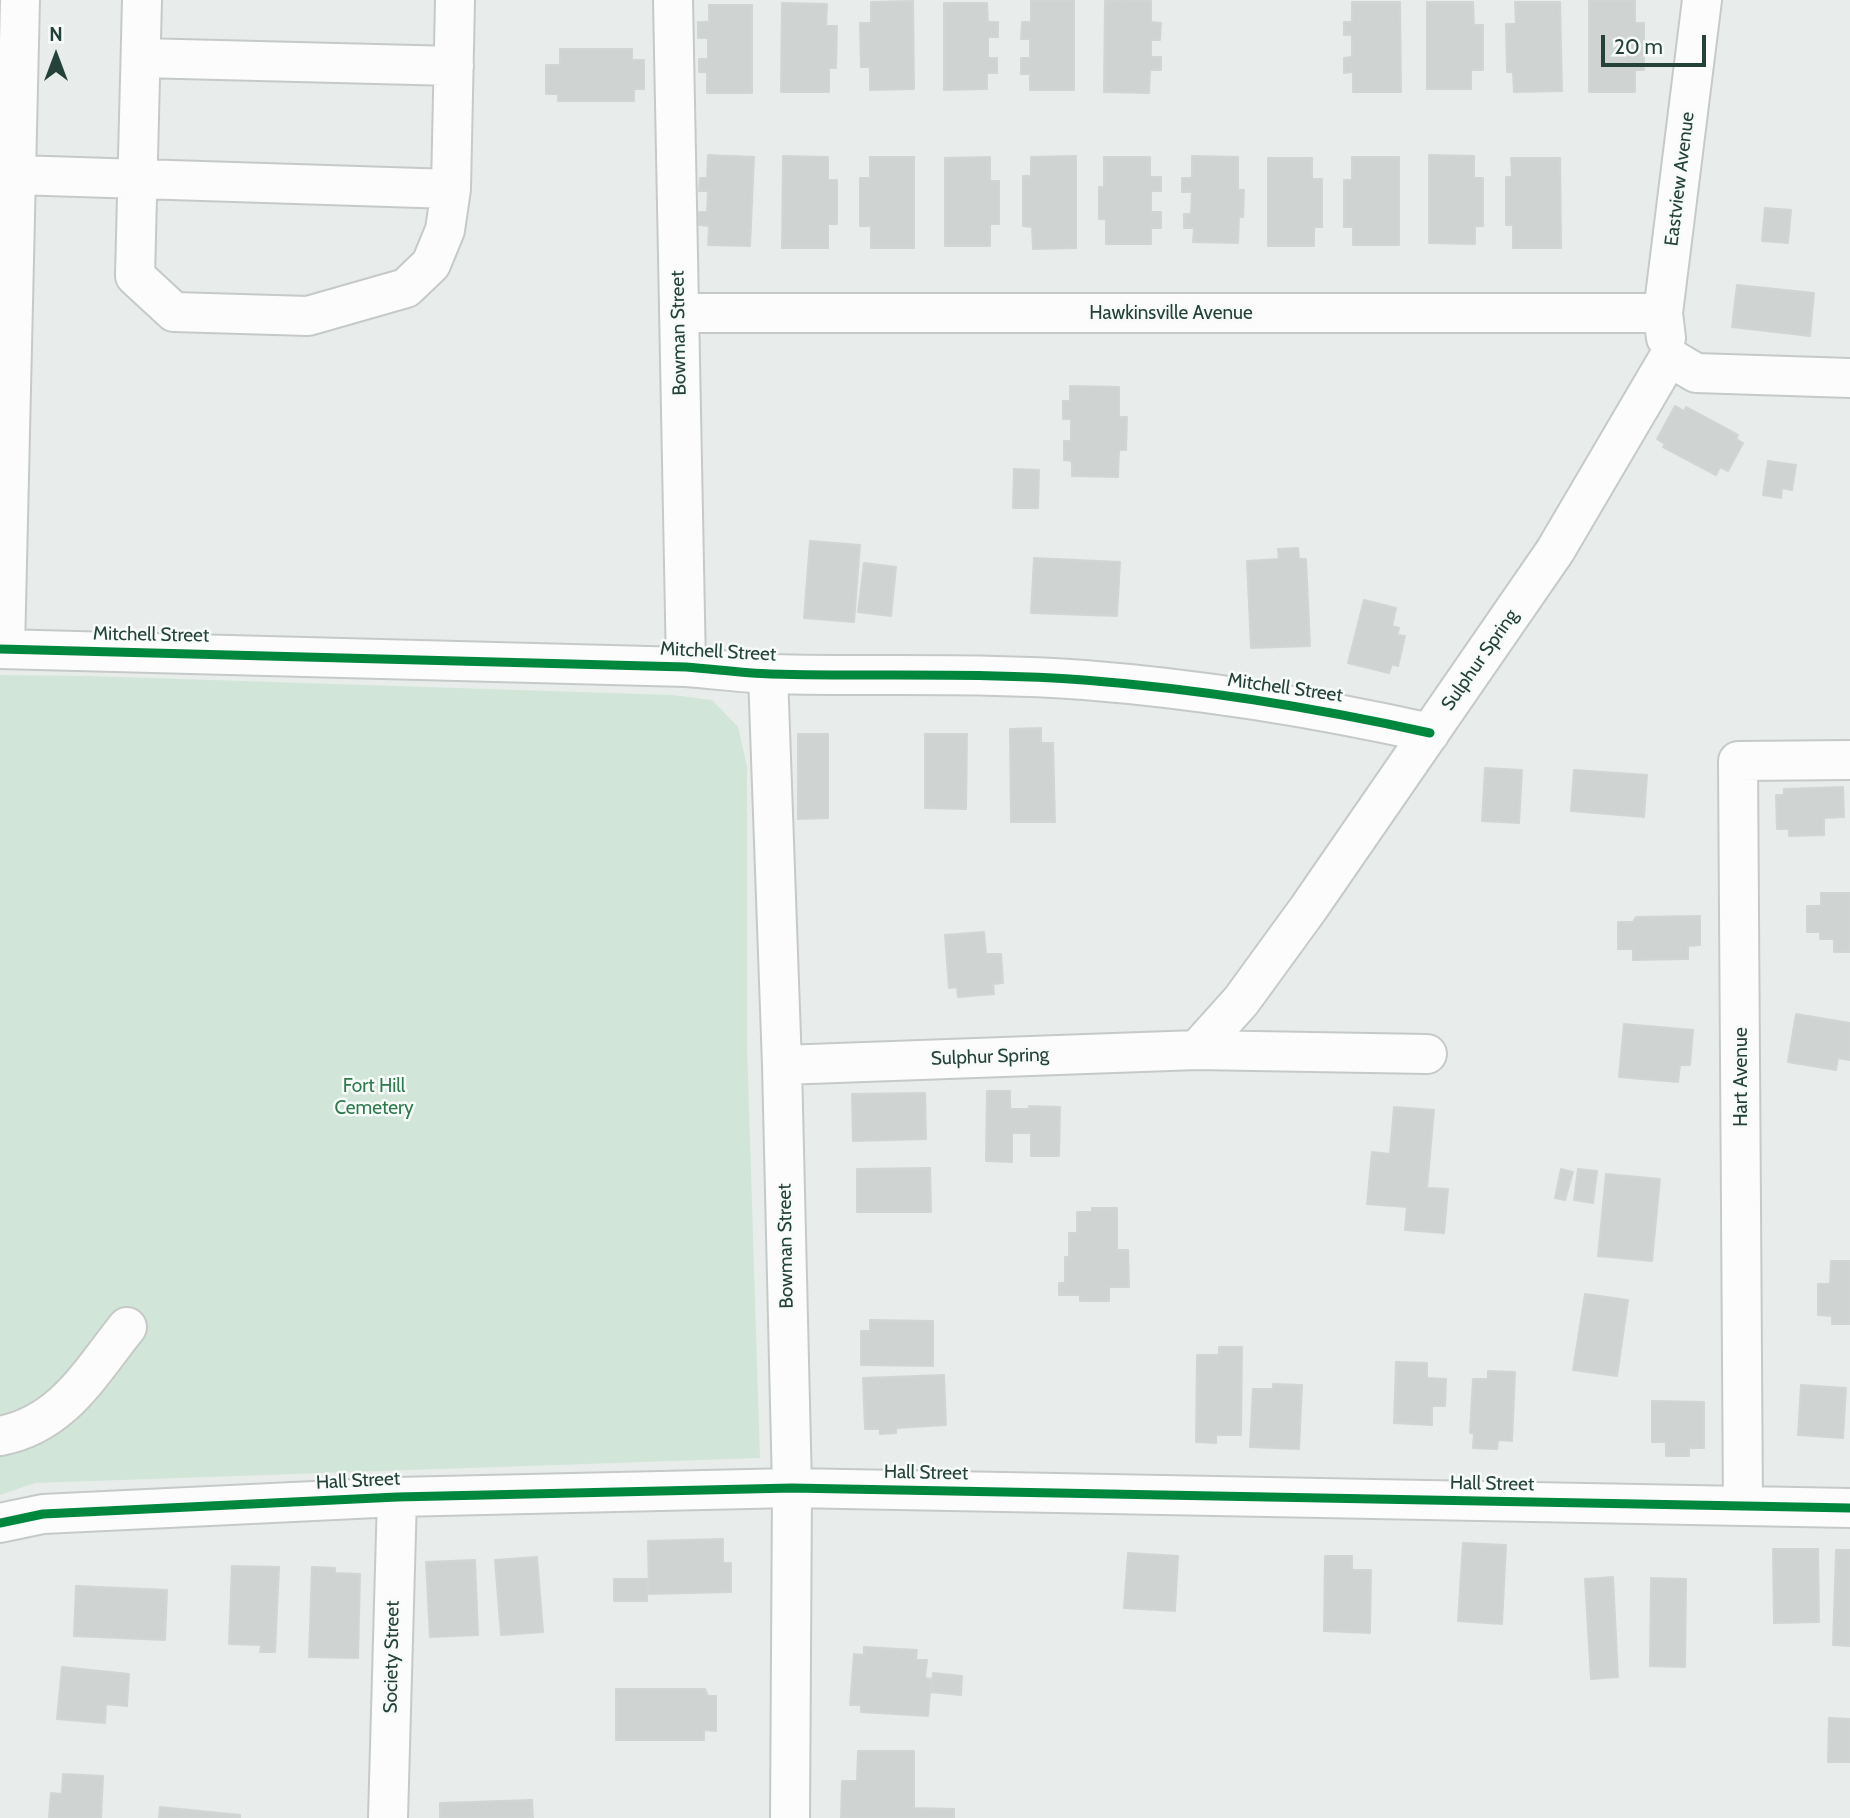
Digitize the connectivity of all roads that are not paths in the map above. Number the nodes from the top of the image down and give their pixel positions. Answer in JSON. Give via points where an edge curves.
{"nodes":[{"id":1,"x":20,"y":0,"type":"edge"},
{"id":2,"x":142,"y":0,"type":"edge"},
{"id":3,"x":455,"y":0,"type":"edge"},
{"id":4,"x":673,"y":0,"type":"edge"},
{"id":5,"x":1702,"y":0,"type":"edge"},
{"id":6,"x":141,"y":58,"type":"junction"},
{"id":7,"x":454,"y":66,"type":"junction"},
{"id":8,"x":16,"y":176,"type":"junction"},
{"id":9,"x":138,"y":180,"type":"junction"},
{"id":10,"x":451,"y":189,"type":"junction"},
{"id":11,"x":678,"y":313,"type":"junction"},
{"id":12,"x":1663,"y":313,"type":"junction"},
{"id":13,"x":1669,"y":358,"type":"junction"},
{"id":14,"x":1850,"y":378,"type":"edge"},
{"id":15,"x":3,"y":649,"type":"edge"},
{"id":16,"x":686,"y":667,"type":"junction"},
{"id":17,"x":768,"y":674,"type":"junction"},
{"id":18,"x":1430,"y":733,"type":"junction"},
{"id":19,"x":1850,"y":760,"type":"edge"},
{"id":20,"x":1197,"y":1050,"type":"junction"},
{"id":21,"x":1427,"y":1054,"type":"dead end"},
{"id":22,"x":782,"y":1065,"type":"junction"},
{"id":23,"x":127,"y":1327,"type":"dead end"},
{"id":24,"x":0,"y":1436,"type":"edge"},
{"id":25,"x":792,"y":1488,"type":"junction"},
{"id":26,"x":397,"y":1497,"type":"junction"},
{"id":27,"x":1743,"y":1506,"type":"junction"},
{"id":28,"x":1850,"y":1508,"type":"edge"},
{"id":29,"x":1,"y":1523,"type":"edge"},
{"id":30,"x":388,"y":1818,"type":"edge"},
{"id":31,"x":790,"y":1818,"type":"edge"}],
"edges":[{"from":1,"to":8,"type":"street"},
{"from":2,"to":6,"type":"street"},
{"from":3,"to":7,"type":"street"},
{"from":4,"to":11,"type":"street","name":"Bowman Street"},
{"from":5,"to":12,"type":"street","name":"Eastview Avenue"},
{"from":6,"to":7,"type":"street"},
{"from":6,"to":9,"type":"street"},
{"from":7,"to":10,"type":"street"},
{"from":8,"to":9,"type":"street"},
{"from":8,"to":15,"type":"street"},
{"from":9,"to":10,"type":"street"},
{"from":9,"to":10,"type":"street","via":[[135,276],[174,312],[308,316],[407,288],[431,264],[445,230]]},
{"from":11,"to":12,"type":"street","name":"Hawkinsville Avenue"},
{"from":11,"to":16,"type":"street","name":"Bowman Street"},
{"from":12,"to":13,"type":"street","name":"Eastview Avenue"},
{"from":13,"to":14,"type":"street","via":[[1696,373]]},
{"from":13,"to":18,"type":"street","name":"Sulphur Spring","via":[[1555,551]]},
{"from":15,"to":16,"type":"street","name":"Mitchell Street"},
{"from":16,"to":17,"type":"street","name":"Mitchell Street"},
{"from":17,"to":18,"type":"street","name":"Mitchell Street","via":[[1084,680],[1355,716]]},
{"from":17,"to":22,"type":"street","name":"Bowman Street"},
{"from":18,"to":20,"type":"street","name":"Sulphur Spring","via":[[1241,1001]]},
{"from":19,"to":27,"type":"street","name":"Hart Avenue","via":[[1738,761]]},
{"from":20,"to":21,"type":"street","name":"Sulphur Spring"},
{"from":20,"to":22,"type":"street","name":"Sulphur Spring"},
{"from":22,"to":25,"type":"street","name":"Bowman Street"},
{"from":23,"to":24,"type":"street","via":[[65,1405],[45,1421]]},
{"from":25,"to":26,"type":"street","name":"Hall Street"},
{"from":25,"to":27,"type":"street","name":"Hall Street"},
{"from":25,"to":31,"type":"street","name":"Bowman Street"},
{"from":26,"to":29,"type":"street","name":"Hall Street","via":[[43,1514]]},
{"from":26,"to":30,"type":"street","name":"Society Street"},
{"from":27,"to":28,"type":"street","name":"Hall Street"}]}
